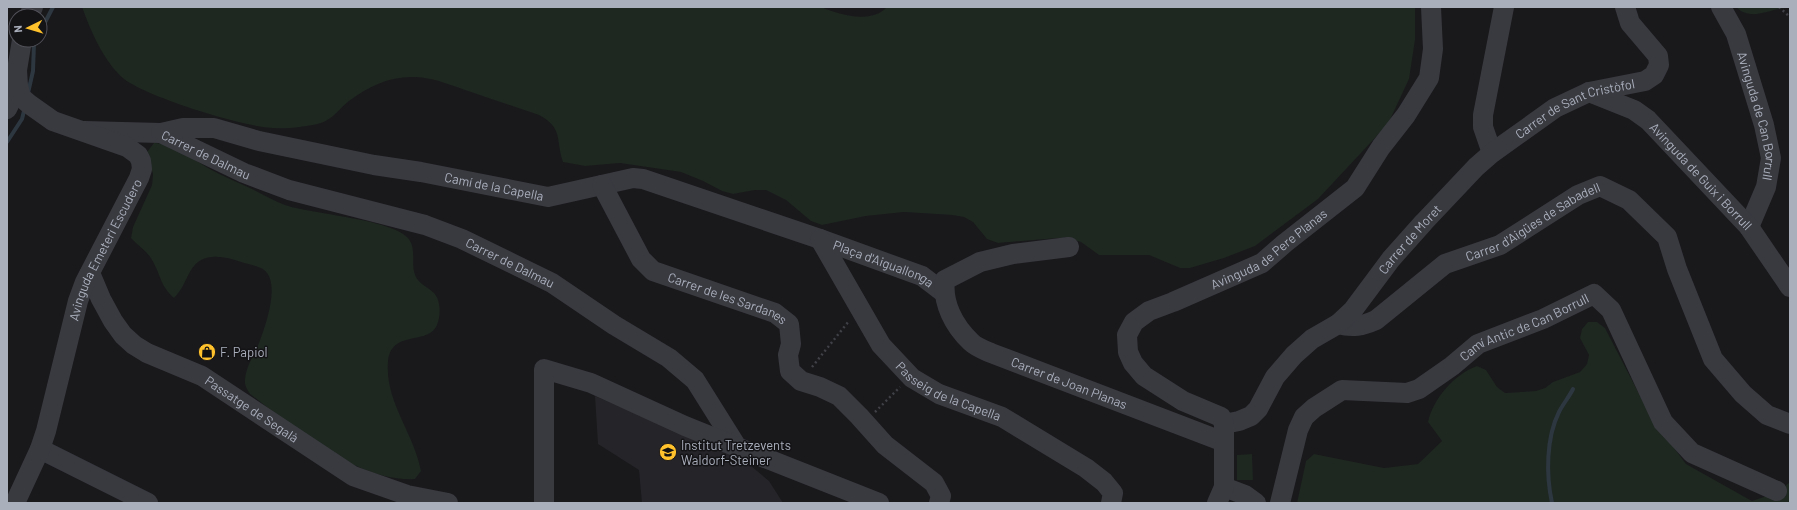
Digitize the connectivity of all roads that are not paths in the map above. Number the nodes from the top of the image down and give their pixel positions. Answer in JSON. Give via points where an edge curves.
{"nodes":[{"id":1,"x":1431,"y":7,"type":"edge"},
{"id":2,"x":1504,"y":7,"type":"edge"},
{"id":3,"x":1625,"y":7,"type":"edge"},
{"id":4,"x":1721,"y":7,"type":"edge"},
{"id":5,"x":21,"y":48,"type":"edge"},
{"id":6,"x":1589,"y":92,"type":"junction"},
{"id":7,"x":19,"y":99,"type":"edge"},
{"id":8,"x":84,"y":132,"type":"junction"},
{"id":9,"x":161,"y":133,"type":"junction"},
{"id":10,"x":1492,"y":153,"type":"junction"},
{"id":11,"x":602,"y":185,"type":"junction"},
{"id":12,"x":1749,"y":227,"type":"junction"},
{"id":13,"x":820,"y":239,"type":"junction"},
{"id":14,"x":1069,"y":247,"type":"dead end"},
{"id":15,"x":90,"y":273,"type":"junction"},
{"id":16,"x":1790,"y":287,"type":"edge"},
{"id":17,"x":943,"y":292,"type":"junction"},
{"id":18,"x":1338,"y":324,"type":"junction"},
{"id":19,"x":1790,"y":424,"type":"edge"},
{"id":20,"x":1224,"y":433,"type":"junction"},
{"id":21,"x":736,"y":447,"type":"junction"},
{"id":22,"x":40,"y":449,"type":"junction"},
{"id":23,"x":376,"y":484,"type":"junction"},
{"id":24,"x":1777,"y":491,"type":"dead end"},
{"id":25,"x":1220,"y":495,"type":"edge"},
{"id":26,"x":1248,"y":500,"type":"edge"},
{"id":27,"x":15,"y":503,"type":"edge"},
{"id":28,"x":148,"y":503,"type":"edge"},
{"id":29,"x":391,"y":503,"type":"edge"},
{"id":30,"x":448,"y":503,"type":"edge"},
{"id":31,"x":544,"y":503,"type":"edge"},
{"id":32,"x":879,"y":503,"type":"edge"},
{"id":33,"x":939,"y":503,"type":"edge"},
{"id":34,"x":1111,"y":503,"type":"edge"},
{"id":35,"x":1280,"y":503,"type":"edge"}],
"edges":[{"from":1,"to":20,"type":"street","name":"Avinguda de Pere Planas","via":[[1433,49],[1429,78],[1355,188],[1262,263],[1149,311],[1134,322],[1127,335],[1128,352],[1144,376],[1183,401],[1221,417]]},
{"from":2,"to":10,"type":"street","via":[[1483,115],[1483,127]]},
{"from":3,"to":6,"type":"street","name":"Carrer de Sant Cristòfol","via":[[1630,23],[1658,56],[1659,65],[1654,75],[1645,81]]},
{"from":4,"to":12,"type":"street","name":"Avinguda de Can Borrull","via":[[1736,34],[1764,125],[1771,158],[1766,187]]},
{"from":5,"to":7,"type":"street","name":"Avinguda Emeteri Escudero","via":[[17,70]]},
{"from":6,"to":10,"type":"street","name":"Carrer de Sant Cristòfol","via":[[1555,108]]},
{"from":6,"to":12,"type":"street","name":"Avinguda de Guix i Borrull","via":[[1634,110],[1648,120]]},
{"from":7,"to":8,"type":"street","name":"Avinguda Emeteri Escudero","via":[[53,121]]},
{"from":8,"to":9,"type":"street","name":"Carrer de Dalmau"},
{"from":8,"to":15,"type":"street","name":"Avinguda Emeteri Escudero","via":[[134,150],[141,161],[142,169]]},
{"from":9,"to":11,"type":"street","name":"Camí de la Capella","via":[[183,128],[214,128],[266,143],[548,197]]},
{"from":9,"to":21,"type":"street","name":"Carrer de Dalmau","via":[[244,173],[289,190],[424,225],[462,239],[552,282],[614,325],[669,358],[695,380]]},
{"from":10,"to":18,"type":"street","name":"Carrer de Moret","via":[[1424,222],[1391,259],[1353,310]]},
{"from":11,"to":13,"type":"street","name":"Camí de la Capella","via":[[633,178],[643,179]]},
{"from":11,"to":33,"type":"street","name":"Carrer de les Sardanes","via":[[641,259],[653,271],[775,313],[789,324],[790,371],[801,382],[820,387],[838,396],[885,445],[934,483],[941,496]]},
{"from":12,"to":16,"type":"street","name":"Avinguda de Guix i Borrull"},
{"from":13,"to":17,"type":"street","name":"Plaça d'Aiguallonga","via":[[922,276]]},
{"from":13,"to":34,"type":"street","name":"Passeig de la Capella","via":[[881,345],[912,378],[939,394],[1002,417],[1086,468],[1113,493]]},
{"from":14,"to":17,"type":"street","via":[[1014,254],[980,262],[945,280]]},
{"from":15,"to":22,"type":"street","name":"Avinguda Emeteri Escudero","via":[[72,319]]},
{"from":15,"to":23,"type":"street","name":"Passatge de Segalà","via":[[100,299],[113,321],[134,345],[202,376],[353,476]]},
{"from":17,"to":20,"type":"street","name":"Carrer de Joan Planas","via":[[952,318],[960,329],[972,343],[991,353]]},
{"from":18,"to":19,"type":"street","name":"Carrer d'Aigües de Sabadell","via":[[1350,327],[1363,326],[1376,320],[1445,264],[1500,245],[1578,195],[1600,186],[1629,200],[1667,238],[1713,359],[1743,394],[1767,415]]},
{"from":18,"to":20,"type":"street","name":"Carrer de Moret","via":[[1312,339],[1294,355],[1275,377],[1258,408]]},
{"from":20,"to":25,"type":"street"},
{"from":21,"to":31,"type":"street","via":[[591,383],[544,368]]},
{"from":21,"to":32,"type":"street"},
{"from":22,"to":27,"type":"street","name":"Avinguda Emeteri Escudero"},
{"from":22,"to":28,"type":"street"},
{"from":23,"to":29,"type":"street"},
{"from":23,"to":30,"type":"street","name":"Passatge de Segalà","via":[[407,495]]},
{"from":24,"to":35,"type":"street","name":"Camí Antic de Can Borrull","via":[[1692,453],[1663,422],[1611,310],[1594,294],[1542,319],[1478,344],[1419,389],[1407,393],[1342,390],[1314,408],[1304,417],[1298,430]]},
{"from":25,"to":26,"type":"street"}]}
